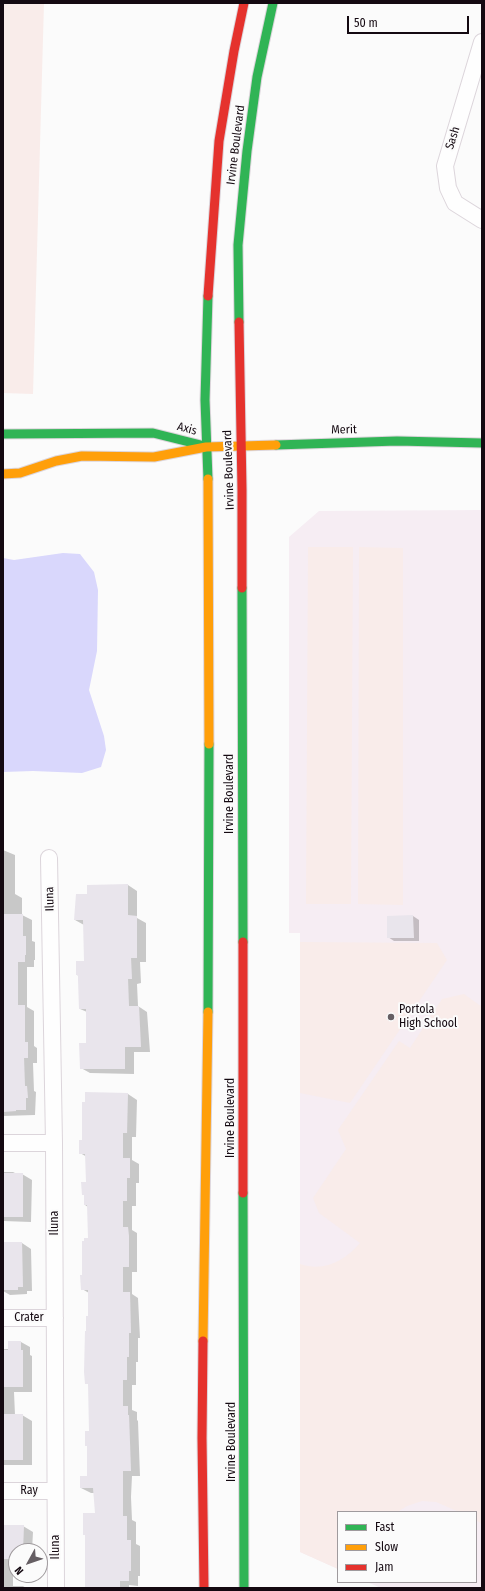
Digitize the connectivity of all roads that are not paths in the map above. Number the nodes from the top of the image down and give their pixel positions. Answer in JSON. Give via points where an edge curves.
{"nodes":[{"id":1,"x":244,"y":3,"type":"edge"},
{"id":2,"x":273,"y":3,"type":"edge"},
{"id":3,"x":482,"y":42,"type":"edge"},
{"id":4,"x":482,"y":220,"type":"edge"},
{"id":5,"x":3,"y":434,"type":"edge"},
{"id":6,"x":482,"y":443,"type":"edge"},
{"id":7,"x":206,"y":447,"type":"junction"},
{"id":8,"x":240,"y":447,"type":"junction"},
{"id":9,"x":3,"y":474,"type":"edge"},
{"id":10,"x":49,"y":858,"type":"dead end"},
{"id":11,"x":3,"y":1143,"type":"edge"},
{"id":12,"x":54,"y":1143,"type":"junction"},
{"id":13,"x":3,"y":1318,"type":"edge"},
{"id":14,"x":55,"y":1318,"type":"junction"},
{"id":15,"x":3,"y":1491,"type":"edge"},
{"id":16,"x":55,"y":1491,"type":"junction"},
{"id":17,"x":56,"y":1588,"type":"edge"},
{"id":18,"x":204,"y":1588,"type":"edge"},
{"id":19,"x":244,"y":1588,"type":"edge"}],
"edges":[{"from":1,"to":7,"type":"main road","name":"Irvine Boulevard","via":[[225,101],[214,199],[209,275]]},
{"from":2,"to":8,"type":"main road","name":"Irvine Boulevard","via":[[255,91],[238,245]]},
{"from":3,"to":4,"type":"street","name":"Sash","via":[[445,166],[448,188],[455,204]]},
{"from":5,"to":7,"type":"main road","name":"Axis","via":[[153,433]]},
{"from":6,"to":8,"type":"main road","name":"Merit","via":[[389,441]]},
{"from":7,"to":8,"type":"main road","name":"Merit"},
{"from":7,"to":9,"type":"main road","name":"Axis","via":[[154,457],[82,456],[56,461],[20,473]]},
{"from":7,"to":18,"type":"main road","name":"Irvine Boulevard","via":[[209,964],[202,1438]]},
{"from":8,"to":19,"type":"main road","name":"Irvine Boulevard"},
{"from":10,"to":12,"type":"street","name":"Iluna"},
{"from":11,"to":12,"type":"street"},
{"from":12,"to":14,"type":"street","name":"Iluna"},
{"from":13,"to":14,"type":"street","name":"Crater"},
{"from":14,"to":16,"type":"street","name":"Iluna"},
{"from":15,"to":16,"type":"street","name":"Ray"},
{"from":16,"to":17,"type":"street","name":"Iluna"}]}
